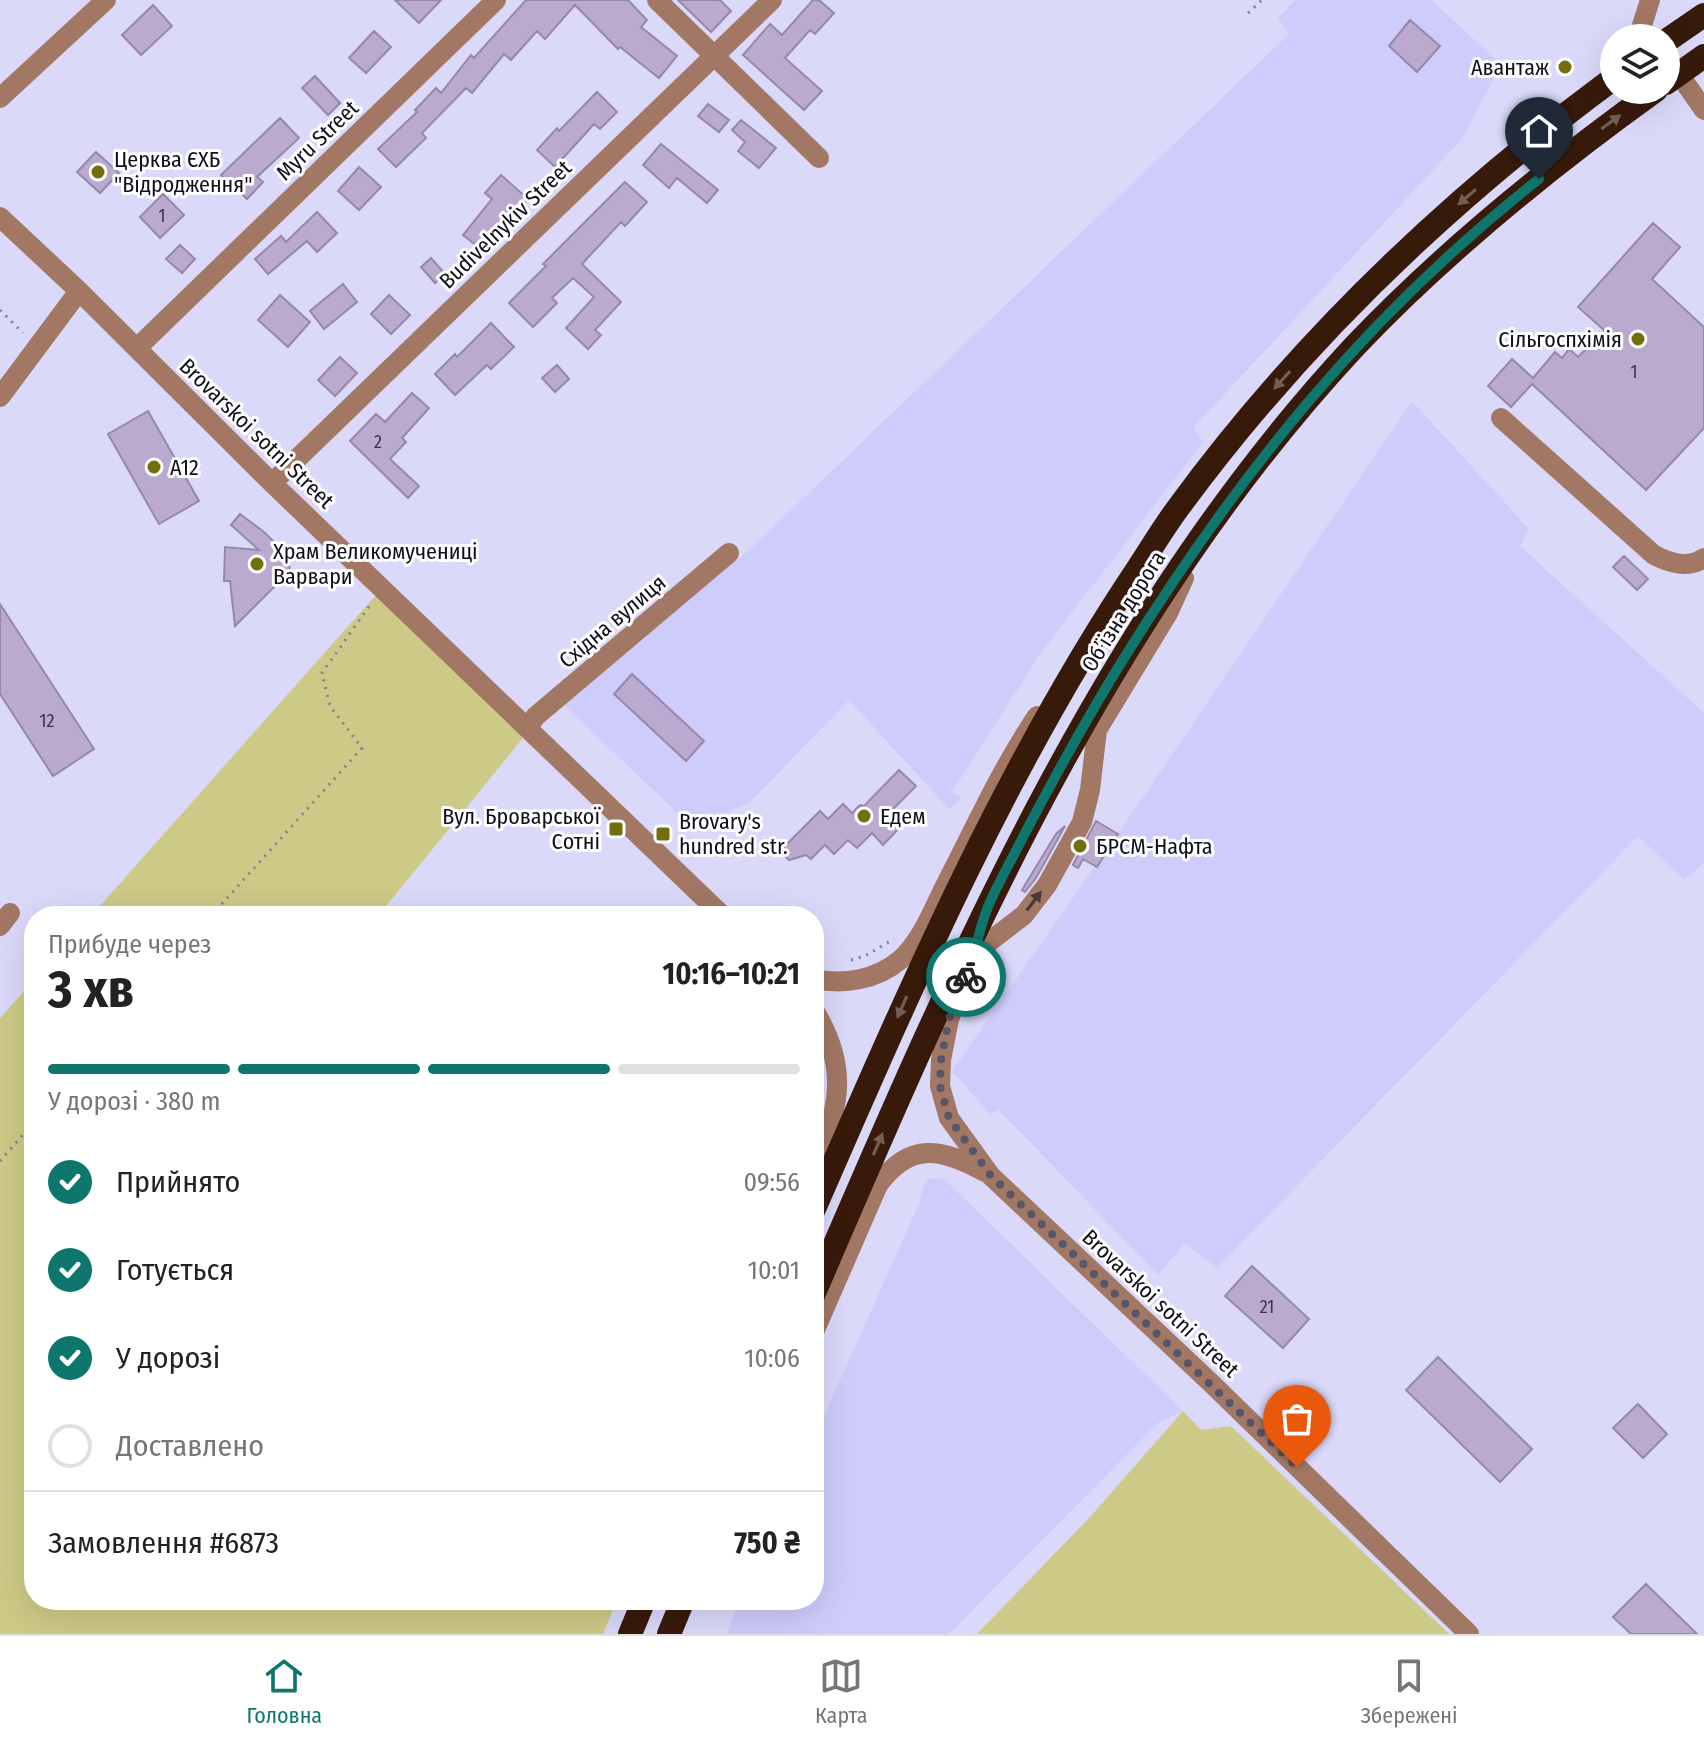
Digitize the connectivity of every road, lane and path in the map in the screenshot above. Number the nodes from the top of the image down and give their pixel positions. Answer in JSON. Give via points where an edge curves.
{"nodes":[{"id":1,"x":106,"y":0,"type":"edge"},
{"id":2,"x":496,"y":0,"type":"edge"},
{"id":3,"x":657,"y":0,"type":"edge"},
{"id":4,"x":772,"y":0,"type":"edge"},
{"id":5,"x":1262,"y":0,"type":"edge"},
{"id":6,"x":1650,"y":0,"type":"edge"},
{"id":7,"x":1248,"y":13,"type":"dead end"},
{"id":8,"x":1704,"y":15,"type":"edge"},
{"id":9,"x":1642,"y":24,"type":"edge"},
{"id":10,"x":1680,"y":31,"type":"edge"},
{"id":11,"x":1704,"y":56,"type":"edge"},
{"id":12,"x":713,"y":58,"type":"junction"},
{"id":13,"x":1680,"y":72,"type":"edge"},
{"id":14,"x":1680,"y":86,"type":"edge"},
{"id":15,"x":1600,"y":89,"type":"edge"},
{"id":16,"x":0,"y":98,"type":"edge"},
{"id":17,"x":1636,"y":104,"type":"edge"},
{"id":18,"x":1704,"y":110,"type":"edge"},
{"id":19,"x":819,"y":158,"type":"dead end"},
{"id":20,"x":0,"y":217,"type":"edge"},
{"id":21,"x":79,"y":291,"type":"junction"},
{"id":22,"x":0,"y":310,"type":"edge"},
{"id":23,"x":38,"y":347,"type":"junction"},
{"id":24,"x":137,"y":348,"type":"junction"},
{"id":25,"x":0,"y":397,"type":"edge"},
{"id":26,"x":1501,"y":418,"type":"dead end"},
{"id":27,"x":272,"y":483,"type":"junction"},
{"id":28,"x":1206,"y":531,"type":"junction"},
{"id":29,"x":729,"y":553,"type":"dead end"},
{"id":30,"x":1704,"y":558,"type":"edge"},
{"id":31,"x":383,"y":587,"type":"junction"},
{"id":32,"x":1098,"y":627,"type":"junction"},
{"id":33,"x":528,"y":727,"type":"junction"},
{"id":34,"x":988,"y":905,"type":"junction"},
{"id":35,"x":220,"y":906,"type":"edge"},
{"id":36,"x":713,"y":906,"type":"edge"},
{"id":37,"x":894,"y":939,"type":"dead end"},
{"id":38,"x":976,"y":952,"type":"junction"},
{"id":39,"x":850,"y":961,"type":"dead end"},
{"id":40,"x":824,"y":981,"type":"edge"},
{"id":41,"x":937,"y":1013,"type":"junction"},
{"id":42,"x":824,"y":1030,"type":"edge"},
{"id":43,"x":24,"y":1133,"type":"edge"},
{"id":44,"x":824,"y":1146,"type":"edge"},
{"id":45,"x":0,"y":1161,"type":"edge"},
{"id":46,"x":991,"y":1176,"type":"junction"},
{"id":47,"x":824,"y":1186,"type":"edge"},
{"id":48,"x":824,"y":1270,"type":"edge"},
{"id":49,"x":824,"y":1309,"type":"edge"},
{"id":50,"x":640,"y":1610,"type":"edge"},
{"id":51,"x":679,"y":1610,"type":"edge"},
{"id":52,"x":630,"y":1634,"type":"edge"},
{"id":53,"x":669,"y":1634,"type":"edge"},
{"id":54,"x":1469,"y":1634,"type":"edge"}],
"edges":[{"from":1,"to":16,"type":"street"},
{"from":2,"to":24,"type":"street","name":"Myru Street"},
{"from":3,"to":12,"type":"street"},
{"from":4,"to":12,"type":"street","name":"Budivelnykiv Street"},
{"from":5,"to":7,"type":"path"},
{"from":6,"to":9,"type":"street"},
{"from":8,"to":10,"type":"highway"},
{"from":11,"to":13,"type":"highway"},
{"from":12,"to":19,"type":"street"},
{"from":12,"to":27,"type":"street","name":"Budivelnykiv Street"},
{"from":14,"to":18,"type":"street"},
{"from":15,"to":32,"type":"highway","name":"Обʼїзна дорога","one_way":true,"via":[[1487,179],[1327,330],[1177,509]]},
{"from":28,"to":17,"type":"highway","name":"Обʼїзна дорога","one_way":true,"via":[[1353,348],[1425,276]]},
{"from":20,"to":21,"type":"street","name":"Brovarskoi sotni Street"},
{"from":21,"to":23,"type":"street"},
{"from":21,"to":24,"type":"street","name":"Brovarskoi sotni Street"},
{"from":22,"to":23,"type":"path"},
{"from":23,"to":25,"type":"street"},
{"from":24,"to":27,"type":"street","name":"Brovarskoi sotni Street"},
{"from":26,"to":30,"type":"street","via":[[1654,555],[1680,564]]},
{"from":27,"to":31,"type":"street","name":"Brovarskoi sotni Street"},
{"from":28,"to":34,"type":"highway","name":"Обʼїзна дорога","via":[[1076,735]]},
{"from":38,"to":28,"type":"street","one_way":true,"via":[[1024,915],[1082,822],[1097,730],[1168,613]]},
{"from":29,"to":33,"type":"street","name":"Східна вулиця"},
{"from":31,"to":33,"type":"street","name":"Brovarskoi sotni Street"},
{"from":31,"to":35,"type":"path","via":[[322,673],[330,706],[362,748]]},
{"from":32,"to":40,"type":"street","via":[[1015,748],[903,958],[858,980]]},
{"from":32,"to":47,"type":"highway","name":"Обʼїзна дорога","one_way":true,"via":[[1030,745],[926,954]]},
{"from":33,"to":36,"type":"street","name":"Brovarskoi sotni Street"},
{"from":34,"to":38,"type":"street","name":"Brovarskoi sotni Street"},
{"from":34,"to":41,"type":"highway","name":"Обʼїзна дорога"},
{"from":37,"to":39,"type":"path"},
{"from":38,"to":41,"type":"street"},
{"from":38,"to":46,"type":"street","name":"Brovarskoi sotni Street","via":[[949,1019],[940,1086],[949,1118]]},
{"from":48,"to":41,"type":"highway","name":"Обʼїзна дорога","one_way":true},
{"from":42,"to":44,"type":"street","via":[[832,1046],[838,1097]]},
{"from":43,"to":45,"type":"path"},
{"from":46,"to":49,"type":"street","name":"Brovarskoi sotni Street","via":[[943,1153],[924,1152],[890,1169],[878,1185]]},
{"from":46,"to":54,"type":"street","name":"Brovarskoi sotni Street"},
{"from":50,"to":52,"type":"highway"},
{"from":51,"to":53,"type":"highway"}]}
